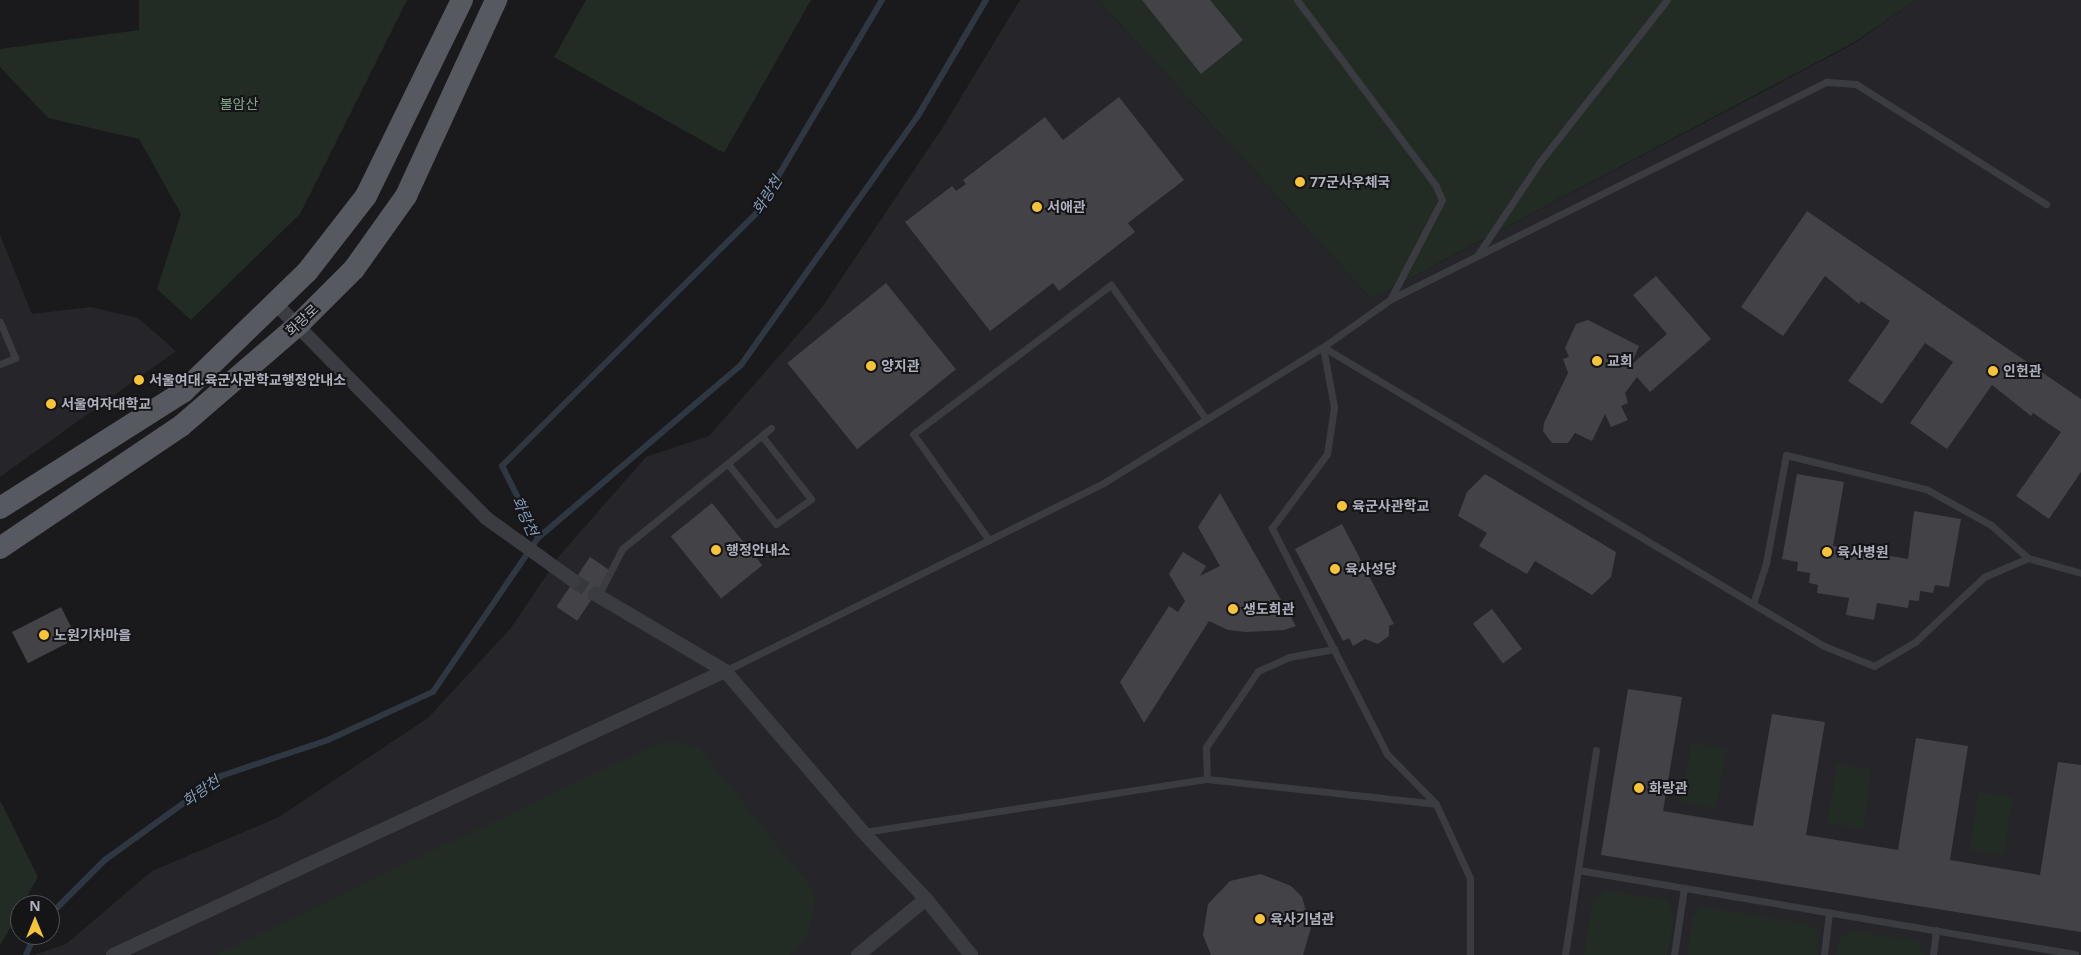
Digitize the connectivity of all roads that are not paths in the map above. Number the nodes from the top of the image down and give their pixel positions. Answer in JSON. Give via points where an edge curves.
{"nodes":[{"id":1,"x":462,"y":0,"type":"edge"},
{"id":2,"x":496,"y":0,"type":"edge"},
{"id":3,"x":1297,"y":0,"type":"edge"},
{"id":4,"x":1667,"y":0,"type":"edge"},
{"id":5,"x":2046,"y":204,"type":"dead end"},
{"id":6,"x":1476,"y":257,"type":"junction"},
{"id":7,"x":1391,"y":299,"type":"junction"},
{"id":8,"x":276,"y":304,"type":"junction"},
{"id":9,"x":0,"y":322,"type":"edge"},
{"id":10,"x":298,"y":325,"type":"junction"},
{"id":11,"x":1323,"y":347,"type":"junction"},
{"id":12,"x":0,"y":364,"type":"edge"},
{"id":13,"x":1206,"y":420,"type":"junction"},
{"id":14,"x":771,"y":428,"type":"dead end"},
{"id":15,"x":762,"y":436,"type":"junction"},
{"id":16,"x":728,"y":464,"type":"junction"},
{"id":17,"x":0,"y":508,"type":"edge"},
{"id":18,"x":990,"y":540,"type":"junction"},
{"id":19,"x":0,"y":548,"type":"edge"},
{"id":20,"x":2028,"y":558,"type":"junction"},
{"id":21,"x":2081,"y":573,"type":"edge"},
{"id":22,"x":572,"y":580,"type":"tunnel mouth"},
{"id":23,"x":597,"y":595,"type":"joint"},
{"id":24,"x":1753,"y":604,"type":"junction"},
{"id":25,"x":1334,"y":650,"type":"junction"},
{"id":26,"x":725,"y":671,"type":"junction"},
{"id":27,"x":1596,"y":750,"type":"dead end"},
{"id":28,"x":1207,"y":779,"type":"junction"},
{"id":29,"x":1436,"y":804,"type":"junction"},
{"id":30,"x":863,"y":832,"type":"junction"},
{"id":31,"x":1578,"y":870,"type":"junction"},
{"id":32,"x":1684,"y":888,"type":"junction"},
{"id":33,"x":926,"y":899,"type":"junction"},
{"id":34,"x":1829,"y":912,"type":"junction"},
{"id":35,"x":1936,"y":930,"type":"junction"},
{"id":36,"x":2075,"y":954,"type":"edge"},
{"id":37,"x":113,"y":955,"type":"edge"},
{"id":38,"x":858,"y":955,"type":"edge"},
{"id":39,"x":971,"y":955,"type":"edge"},
{"id":40,"x":1470,"y":955,"type":"edge"},
{"id":41,"x":1564,"y":955,"type":"edge"},
{"id":42,"x":1674,"y":955,"type":"edge"},
{"id":43,"x":1824,"y":955,"type":"edge"},
{"id":44,"x":1933,"y":955,"type":"edge"}],
"edges":[{"from":1,"to":8,"type":"main road","via":[[366,196],[307,272]]},
{"from":2,"to":10,"type":"main road","name":"화랑로","via":[[406,196],[354,269]]},
{"from":3,"to":7,"type":"lane","via":[[1436,186],[1442,200]]},
{"from":4,"to":6,"type":"lane","via":[[1539,163]]},
{"from":5,"to":6,"type":"lane","via":[[1856,84],[1827,82]]},
{"from":6,"to":7,"type":"lane"},
{"from":7,"to":11,"type":"lane"},
{"from":8,"to":10,"type":"street"},
{"from":8,"to":17,"type":"main road","via":[[183,392]]},
{"from":9,"to":12,"type":"lane","via":[[15,358]]},
{"from":10,"to":19,"type":"main road","name":"화랑로","via":[[181,426]]},
{"from":10,"to":22,"type":"street","via":[[486,518]]},
{"from":11,"to":13,"type":"lane"},
{"from":11,"to":24,"type":"lane"},
{"from":11,"to":25,"type":"lane","via":[[1334,407],[1327,454],[1272,528]]},
{"from":13,"to":18,"type":"lane","via":[[1105,482]]},
{"from":13,"to":18,"type":"lane","via":[[1110,285],[913,434]]},
{"from":14,"to":15,"type":"lane"},
{"from":15,"to":16,"type":"lane"},
{"from":15,"to":16,"type":"lane","via":[[811,499],[776,524]]},
{"from":16,"to":23,"type":"lane","via":[[622,549]]},
{"from":18,"to":26,"type":"lane"},
{"from":20,"to":21,"type":"lane"},
{"from":20,"to":24,"type":"lane","via":[[1984,578],[1915,642],[1874,666],[1824,646]]},
{"from":20,"to":24,"type":"lane","via":[[1991,525],[1926,489],[1786,455],[1766,562]]},
{"from":23,"to":26,"type":"street"},
{"from":25,"to":28,"type":"lane","via":[[1289,657],[1258,672],[1206,747]]},
{"from":25,"to":29,"type":"lane","via":[[1387,754]]},
{"from":26,"to":30,"type":"street"},
{"from":26,"to":37,"type":"street"},
{"from":27,"to":31,"type":"lane"},
{"from":28,"to":29,"type":"lane"},
{"from":28,"to":30,"type":"lane"},
{"from":29,"to":40,"type":"lane","via":[[1470,878]]},
{"from":30,"to":33,"type":"street"},
{"from":31,"to":32,"type":"lane"},
{"from":31,"to":41,"type":"lane"},
{"from":32,"to":34,"type":"lane"},
{"from":32,"to":42,"type":"lane"},
{"from":33,"to":38,"type":"street"},
{"from":33,"to":39,"type":"street"},
{"from":34,"to":35,"type":"lane"},
{"from":34,"to":43,"type":"lane"},
{"from":35,"to":36,"type":"lane"},
{"from":35,"to":44,"type":"lane"}]}
